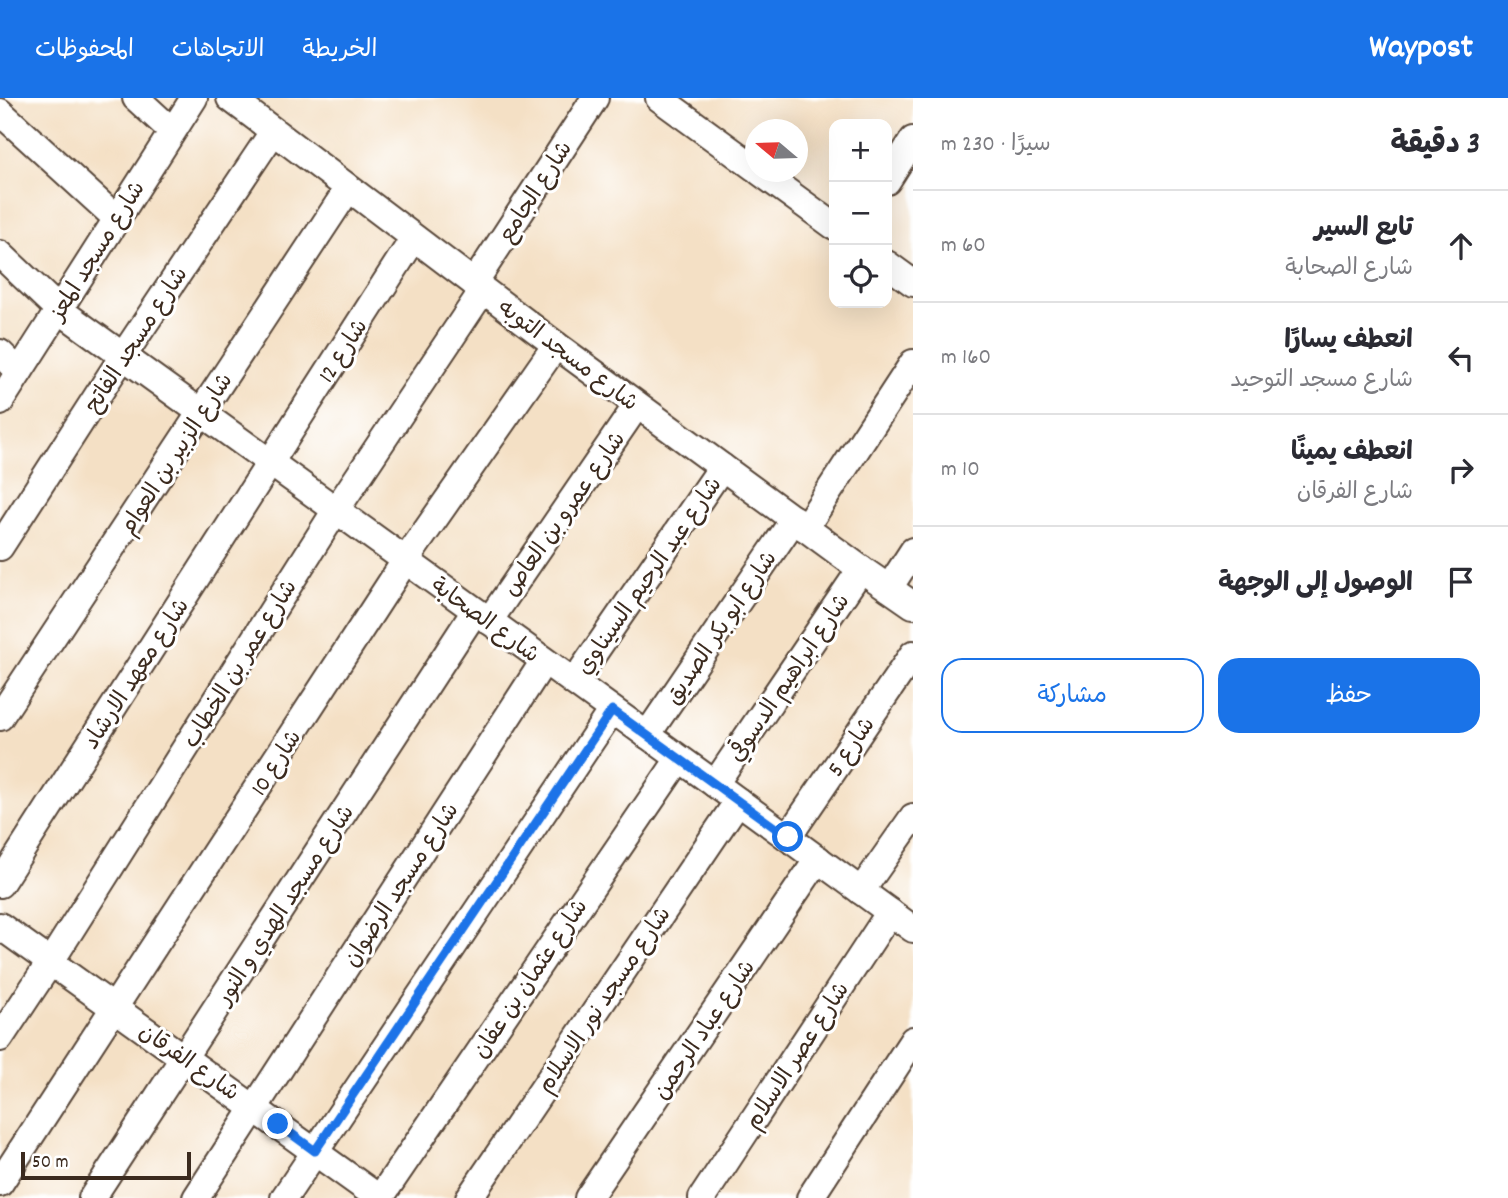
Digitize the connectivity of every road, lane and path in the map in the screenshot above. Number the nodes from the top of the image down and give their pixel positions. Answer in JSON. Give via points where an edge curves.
{"nodes":[{"id":1,"x":136,"y":98,"type":"edge"},
{"id":2,"x":194,"y":98,"type":"edge"},
{"id":3,"x":230,"y":98,"type":"edge"},
{"id":4,"x":595,"y":98,"type":"edge"},
{"id":5,"x":659,"y":98,"type":"edge"},
{"id":6,"x":0,"y":112,"type":"edge"},
{"id":7,"x":172,"y":131,"type":"junction"},
{"id":8,"x":273,"y":132,"type":"junction"},
{"id":9,"x":913,"y":140,"type":"edge"},
{"id":10,"x":745,"y":161,"type":"edge"},
{"id":11,"x":892,"y":173,"type":"edge"},
{"id":12,"x":774,"y":182,"type":"edge"},
{"id":13,"x":348,"y":189,"type":"junction"},
{"id":14,"x":116,"y":218,"type":"junction"},
{"id":15,"x":829,"y":222,"type":"edge"},
{"id":16,"x":414,"y":238,"type":"junction"},
{"id":17,"x":0,"y":254,"type":"edge"},
{"id":18,"x":892,"y":268,"type":"edge"},
{"id":19,"x":913,"y":283,"type":"edge"},
{"id":20,"x":478,"y":286,"type":"junction"},
{"id":21,"x":58,"y":309,"type":"junction"},
{"id":22,"x":556,"y":345,"type":"junction"},
{"id":23,"x":0,"y":353,"type":"edge"},
{"id":24,"x":123,"y":356,"type":"junction"},
{"id":25,"x":913,"y":363,"type":"edge"},
{"id":26,"x":19,"y":372,"type":"junction"},
{"id":27,"x":0,"y":402,"type":"edge"},
{"id":28,"x":637,"y":405,"type":"junction"},
{"id":29,"x":201,"y":413,"type":"junction"},
{"id":30,"x":269,"y":462,"type":"junction"},
{"id":31,"x":722,"y":467,"type":"junction"},
{"id":32,"x":336,"y":510,"type":"junction"},
{"id":33,"x":799,"y":524,"type":"junction"},
{"id":34,"x":0,"y":547,"type":"edge"},
{"id":35,"x":913,"y":551,"type":"edge"},
{"id":36,"x":405,"y":561,"type":"junction"},
{"id":37,"x":862,"y":569,"type":"junction"},
{"id":38,"x":889,"y":588,"type":"junction"},
{"id":39,"x":913,"y":605,"type":"edge"},
{"id":40,"x":482,"y":616,"type":"junction"},
{"id":41,"x":913,"y":654,"type":"edge"},
{"id":42,"x":544,"y":661,"type":"junction"},
{"id":43,"x":573,"y":682,"type":"junction"},
{"id":44,"x":612,"y":710,"type":"junction"},
{"id":45,"x":0,"y":717,"type":"edge"},
{"id":46,"x":647,"y":735,"type":"junction"},
{"id":47,"x":679,"y":759,"type":"junction"},
{"id":48,"x":715,"y":784,"type":"junction"},
{"id":49,"x":738,"y":801,"type":"junction"},
{"id":50,"x":913,"y":817,"type":"edge"},
{"id":51,"x":788,"y":837,"type":"junction"},
{"id":52,"x":818,"y":859,"type":"junction"},
{"id":53,"x":0,"y":884,"type":"edge"},
{"id":54,"x":861,"y":891,"type":"junction"},
{"id":55,"x":890,"y":912,"type":"junction"},
{"id":56,"x":0,"y":926,"type":"edge"},
{"id":57,"x":913,"y":929,"type":"edge"},
{"id":58,"x":51,"y":961,"type":"junction"},
{"id":59,"x":115,"y":1008,"type":"junction"},
{"id":60,"x":0,"y":1038,"type":"edge"},
{"id":61,"x":913,"y":1040,"type":"edge"},
{"id":62,"x":184,"y":1057,"type":"junction"},
{"id":63,"x":256,"y":1108,"type":"junction"},
{"id":64,"x":315,"y":1151,"type":"junction"},
{"id":65,"x":0,"y":1183,"type":"edge"},
{"id":66,"x":92,"y":1198,"type":"edge"},
{"id":67,"x":196,"y":1198,"type":"edge"},
{"id":68,"x":284,"y":1198,"type":"edge"},
{"id":69,"x":380,"y":1198,"type":"edge"},
{"id":70,"x":469,"y":1198,"type":"edge"},
{"id":71,"x":588,"y":1198,"type":"edge"},
{"id":72,"x":702,"y":1198,"type":"edge"},
{"id":73,"x":810,"y":1198,"type":"edge"}],
"edges":[{"from":1,"to":7,"type":"street"},
{"from":2,"to":7,"type":"street","name":"شارع مسجد المعز"},
{"from":3,"to":8,"type":"street","name":"شارع مسجد التوبه"},
{"from":4,"to":20,"type":"street","name":"شارع الجامع"},
{"from":5,"to":10,"type":"street"},
{"from":6,"to":14,"type":"street"},
{"from":7,"to":14,"type":"street","name":"شارع مسجد المعز"},
{"from":8,"to":13,"type":"street","name":"شارع مسجد التوبه"},
{"from":8,"to":24,"type":"street","name":"شارع مسجد الفاتح"},
{"from":9,"to":11,"type":"street"},
{"from":12,"to":15,"type":"street"},
{"from":13,"to":16,"type":"street","name":"شارع مسجد التوبه"},
{"from":13,"to":29,"type":"street","name":"شارع الزبير بن العوام"},
{"from":14,"to":21,"type":"street","name":"شارع مسجد المعز"},
{"from":16,"to":20,"type":"street","name":"شارع مسجد التوبه"},
{"from":16,"to":30,"type":"street","name":"شارع 12"},
{"from":17,"to":21,"type":"street","name":"شارع الصحابة"},
{"from":18,"to":19,"type":"street"},
{"from":20,"to":22,"type":"street","name":"شارع مسجد التوبه"},
{"from":20,"to":32,"type":"street","name":"شارع عمر بن الخطاب"},
{"from":21,"to":24,"type":"street","name":"شارع الصحابة"},
{"from":21,"to":26,"type":"street","name":"شارع مسجد المعز"},
{"from":22,"to":28,"type":"street","name":"شارع مسجد التوبه"},
{"from":22,"to":36,"type":"street","name":"شارع 10"},
{"from":23,"to":26,"type":"street"},
{"from":24,"to":29,"type":"street","name":"شارع الصحابة"},
{"from":24,"to":34,"type":"street","name":"شارع مسجد الفاتح"},
{"from":25,"to":33,"type":"street","name":"شارع ابو بكر الصديق"},
{"from":26,"to":27,"type":"street","name":"شارع مسجد المعز"},
{"from":28,"to":31,"type":"street","name":"شارع مسجد التوبه"},
{"from":28,"to":40,"type":"street","name":"شارع عمرو بن العاص"},
{"from":29,"to":30,"type":"street","name":"شارع الصحابة"},
{"from":29,"to":45,"type":"street","name":"شارع الزبير بن العوام"},
{"from":30,"to":32,"type":"street","name":"شارع الصحابة"},
{"from":30,"to":53,"type":"street","name":"شارع معهد الارشاد"},
{"from":31,"to":33,"type":"street","name":"شارع مسجد التوبه"},
{"from":31,"to":43,"type":"street","name":"شارع عبد الرحيم السيناوي"},
{"from":32,"to":36,"type":"street","name":"شارع الصحابة"},
{"from":32,"to":58,"type":"street","name":"شارع عمر بن الخطاب"},
{"from":33,"to":37,"type":"street","name":"شارع مسجد التوبه"},
{"from":33,"to":46,"type":"street","name":"شارع ابو بكر الصديق"},
{"from":35,"to":38,"type":"street"},
{"from":36,"to":40,"type":"street","name":"شارع الصحابة"},
{"from":36,"to":59,"type":"street","name":"شارع 10"},
{"from":37,"to":38,"type":"street","name":"شارع مسجد التوبه"},
{"from":37,"to":48,"type":"street","name":"شارع ابراهيم الدسوقي"},
{"from":38,"to":39,"type":"street","name":"شارع مسجد التوبه"},
{"from":40,"to":42,"type":"street","name":"شارع الصحابة"},
{"from":40,"to":62,"type":"street","name":"شارع مسجد الهدي و النور"},
{"from":41,"to":51,"type":"street","name":"شارع 5"},
{"from":42,"to":43,"type":"street","name":"شارع الصحابة"},
{"from":42,"to":63,"type":"street","name":"شارع مسجد الرضوان"},
{"from":43,"to":44,"type":"street","name":"شارع الصحابة"},
{"from":44,"to":46,"type":"street","name":"شارع الصحابة"},
{"from":44,"to":64,"type":"street"},
{"from":46,"to":47,"type":"street","name":"شارع الصحابة"},
{"from":47,"to":48,"type":"street","name":"شارع الصحابة"},
{"from":47,"to":69,"type":"street","name":"شارع عثمان بن عفان"},
{"from":48,"to":49,"type":"street","name":"شارع الصحابة"},
{"from":49,"to":51,"type":"street","name":"شارع الصحابة"},
{"from":49,"to":70,"type":"street","name":"شارع مسجد نور الاسلام"},
{"from":50,"to":54,"type":"street"},
{"from":51,"to":52,"type":"street","name":"شارع الصحابة"},
{"from":52,"to":54,"type":"street","name":"شارع الصحابة"},
{"from":52,"to":71,"type":"street","name":"شارع عباد الرحمن"},
{"from":54,"to":55,"type":"street","name":"شارع الصحابة"},
{"from":55,"to":57,"type":"street","name":"شارع الصحابة"},
{"from":55,"to":72,"type":"street","name":"شارع عصر الاسلام"},
{"from":56,"to":58,"type":"street","name":"شارع الفرقان"},
{"from":58,"to":59,"type":"street","name":"شارع الفرقان"},
{"from":58,"to":60,"type":"street","name":"شارع عمر بن الخطاب"},
{"from":59,"to":62,"type":"street","name":"شارع الفرقان"},
{"from":59,"to":65,"type":"street","name":"شارع 10"},
{"from":61,"to":73,"type":"street"},
{"from":62,"to":63,"type":"street","name":"شارع الفرقان"},
{"from":62,"to":66,"type":"street","name":"شارع مسجد الهدي و النور"},
{"from":63,"to":64,"type":"street","name":"شارع الفرقان"},
{"from":63,"to":67,"type":"street","name":"شارع مسجد الرضوان"},
{"from":64,"to":68,"type":"street"},
{"from":64,"to":69,"type":"street","name":"شارع الفرقان"}]}
